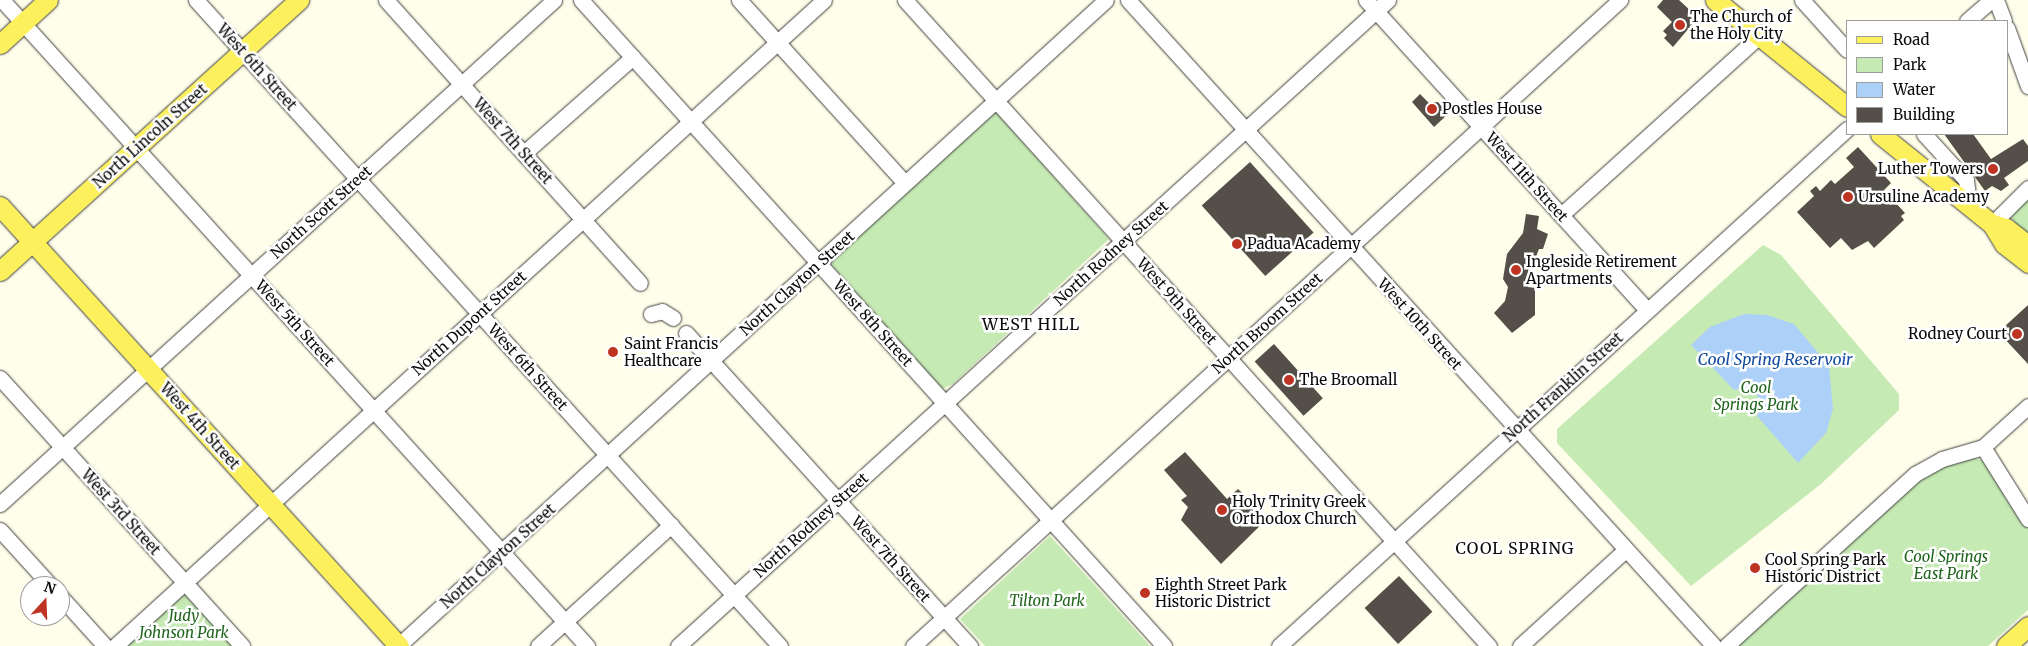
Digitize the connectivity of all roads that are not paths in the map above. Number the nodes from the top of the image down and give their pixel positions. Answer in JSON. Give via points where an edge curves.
{"nodes":[{"id":1,"x":2,"y":0,"type":"edge"},
{"id":2,"x":48,"y":0,"type":"edge"},
{"id":3,"x":196,"y":0,"type":"edge"},
{"id":4,"x":299,"y":0,"type":"edge"},
{"id":5,"x":386,"y":0,"type":"edge"},
{"id":6,"x":554,"y":0,"type":"edge"},
{"id":7,"x":581,"y":0,"type":"edge"},
{"id":8,"x":739,"y":0,"type":"edge"},
{"id":9,"x":824,"y":0,"type":"edge"},
{"id":10,"x":905,"y":0,"type":"edge"},
{"id":11,"x":1106,"y":0,"type":"edge"},
{"id":12,"x":1128,"y":0,"type":"edge"},
{"id":13,"x":1388,"y":0,"type":"edge"},
{"id":14,"x":1620,"y":0,"type":"edge"},
{"id":15,"x":1714,"y":0,"type":"edge"},
{"id":16,"x":1802,"y":0,"type":"edge"},
{"id":17,"x":1991,"y":0,"type":"edge"},
{"id":18,"x":1996,"y":0,"type":"edge"},
{"id":19,"x":1371,"y":6,"type":"edge"},
{"id":20,"x":1968,"y":20,"type":"edge"},
{"id":21,"x":2004,"y":20,"type":"edge"},
{"id":22,"x":23,"y":23,"type":"junction"},
{"id":23,"x":2008,"y":31,"type":"edge"},
{"id":24,"x":1759,"y":36,"type":"junction"},
{"id":25,"x":777,"y":42,"type":"junction"},
{"id":26,"x":0,"y":44,"type":"edge"},
{"id":27,"x":1846,"y":49,"type":"edge"},
{"id":28,"x":242,"y":52,"type":"junction"},
{"id":29,"x":633,"y":57,"type":"junction"},
{"id":30,"x":462,"y":84,"type":"junction"},
{"id":31,"x":2028,"y":86,"type":"edge"},
{"id":32,"x":996,"y":101,"type":"junction"},
{"id":33,"x":1846,"y":106,"type":"edge"},
{"id":34,"x":690,"y":122,"type":"junction"},
{"id":35,"x":1481,"y":127,"type":"junction"},
{"id":36,"x":1245,"y":130,"type":"junction"},
{"id":37,"x":1846,"y":130,"type":"edge"},
{"id":38,"x":1881,"y":135,"type":"edge"},
{"id":39,"x":1925,"y":135,"type":"edge"},
{"id":40,"x":136,"y":148,"type":"junction"},
{"id":41,"x":524,"y":153,"type":"junction"},
{"id":42,"x":358,"y":179,"type":"junction"},
{"id":43,"x":905,"y":183,"type":"junction"},
{"id":44,"x":2028,"y":188,"type":"edge"},
{"id":45,"x":0,"y":206,"type":"edge"},
{"id":46,"x":1969,"y":206,"type":"junction"},
{"id":47,"x":1561,"y":215,"type":"junction"},
{"id":48,"x":584,"y":219,"type":"junction"},
{"id":49,"x":1992,"y":224,"type":"junction"},
{"id":50,"x":1123,"y":241,"type":"junction"},
{"id":51,"x":32,"y":242,"type":"junction"},
{"id":52,"x":2028,"y":245,"type":"edge"},
{"id":53,"x":1350,"y":247,"type":"junction"},
{"id":54,"x":818,"y":263,"type":"junction"},
{"id":55,"x":2028,"y":263,"type":"edge"},
{"id":56,"x":0,"y":271,"type":"edge"},
{"id":57,"x":252,"y":275,"type":"junction"},
{"id":58,"x":640,"y":283,"type":"dead end"},
{"id":59,"x":1647,"y":310,"type":"junction"},
{"id":60,"x":480,"y":314,"type":"junction"},
{"id":61,"x":651,"y":314,"type":"dead end"},
{"id":62,"x":672,"y":318,"type":"dead end"},
{"id":63,"x":686,"y":333,"type":"dead end"},
{"id":64,"x":1229,"y":358,"type":"junction"},
{"id":65,"x":712,"y":360,"type":"junction"},
{"id":66,"x":148,"y":369,"type":"junction"},
{"id":67,"x":0,"y":378,"type":"edge"},
{"id":68,"x":945,"y":403,"type":"junction"},
{"id":69,"x":2028,"y":406,"type":"edge"},
{"id":70,"x":374,"y":410,"type":"junction"},
{"id":71,"x":1516,"y":430,"type":"junction"},
{"id":72,"x":62,"y":447,"type":"junction"},
{"id":73,"x":1983,"y":448,"type":"junction"},
{"id":74,"x":608,"y":455,"type":"junction"},
{"id":75,"x":838,"y":500,"type":"junction"},
{"id":76,"x":0,"y":504,"type":"edge"},
{"id":77,"x":271,"y":504,"type":"junction"},
{"id":78,"x":2028,"y":519,"type":"edge"},
{"id":79,"x":1051,"y":520,"type":"junction"},
{"id":80,"x":671,"y":525,"type":"junction"},
{"id":81,"x":0,"y":530,"type":"edge"},
{"id":82,"x":1394,"y":541,"type":"junction"},
{"id":83,"x":1624,"y":551,"type":"junction"},
{"id":84,"x":502,"y":552,"type":"junction"},
{"id":85,"x":42,"y":576,"type":"edge"},
{"id":86,"x":185,"y":582,"type":"junction"},
{"id":87,"x":734,"y":595,"type":"junction"},
{"id":88,"x":70,"y":607,"type":"edge"},
{"id":89,"x":944,"y":618,"type":"junction"},
{"id":90,"x":565,"y":622,"type":"junction"},
{"id":91,"x":2028,"y":626,"type":"edge"},
{"id":92,"x":105,"y":646,"type":"edge"},
{"id":93,"x":115,"y":646,"type":"edge"},
{"id":94,"x":242,"y":646,"type":"edge"},
{"id":95,"x":399,"y":646,"type":"edge"},
{"id":96,"x":538,"y":646,"type":"edge"},
{"id":97,"x":587,"y":646,"type":"edge"},
{"id":98,"x":678,"y":646,"type":"edge"},
{"id":99,"x":780,"y":646,"type":"edge"},
{"id":100,"x":913,"y":646,"type":"edge"},
{"id":101,"x":970,"y":646,"type":"edge"},
{"id":102,"x":1164,"y":646,"type":"edge"},
{"id":103,"x":1279,"y":646,"type":"edge"},
{"id":104,"x":1489,"y":646,"type":"edge"},
{"id":105,"x":1520,"y":646,"type":"edge"},
{"id":106,"x":1714,"y":646,"type":"edge"},
{"id":107,"x":1726,"y":646,"type":"edge"},
{"id":108,"x":2006,"y":646,"type":"edge"}],
"edges":[{"from":1,"to":22,"type":"street","name":"West 5th Street"},
{"from":2,"to":22,"type":"main road"},
{"from":3,"to":28,"type":"street","name":"West 6th Street"},
{"from":4,"to":28,"type":"main road","name":"North Lincoln Street"},
{"from":5,"to":30,"type":"street","name":"West 7th Street"},
{"from":6,"to":30,"type":"street","name":"North Scott Street"},
{"from":7,"to":29,"type":"street","name":"West 8th Street"},
{"from":8,"to":25,"type":"street"},
{"from":9,"to":25,"type":"street","name":"North Dupont Street"},
{"from":10,"to":32,"type":"street","name":"West 9th Street"},
{"from":11,"to":32,"type":"street","name":"North Clayton Street"},
{"from":12,"to":36,"type":"street","name":"West 10th Street"},
{"from":13,"to":19,"type":"street","name":"North Rodney Street"},
{"from":14,"to":35,"type":"street","name":"North Broom Street"},
{"from":15,"to":24,"type":"main road"},
{"from":16,"to":27,"type":"street"},
{"from":17,"to":20,"type":"street"},
{"from":18,"to":21,"type":"street"},
{"from":19,"to":35,"type":"street","name":"West 11th Street"},
{"from":19,"to":36,"type":"street","name":"North Rodney Street"},
{"from":22,"to":26,"type":"main road"},
{"from":22,"to":40,"type":"street","name":"West 5th Street"},
{"from":23,"to":31,"type":"street"},
{"from":24,"to":33,"type":"main road"},
{"from":24,"to":47,"type":"street"},
{"from":25,"to":34,"type":"street","name":"North Dupont Street"},
{"from":25,"to":43,"type":"street"},
{"from":28,"to":40,"type":"main road","name":"North Lincoln Street"},
{"from":28,"to":42,"type":"street","name":"West 6th Street"},
{"from":29,"to":34,"type":"street","name":"West 8th Street"},
{"from":29,"to":41,"type":"street"},
{"from":30,"to":41,"type":"street","name":"West 7th Street"},
{"from":30,"to":42,"type":"street","name":"North Scott Street"},
{"from":32,"to":43,"type":"street","name":"North Clayton Street"},
{"from":32,"to":50,"type":"street","name":"West 9th Street"},
{"from":34,"to":48,"type":"street","name":"North Dupont Street"},
{"from":34,"to":54,"type":"street","name":"West 8th Street"},
{"from":35,"to":47,"type":"street","name":"West 11th Street"},
{"from":35,"to":53,"type":"street","name":"North Broom Street"},
{"from":36,"to":50,"type":"street","name":"North Rodney Street"},
{"from":36,"to":53,"type":"street","name":"West 10th Street"},
{"from":37,"to":59,"type":"street","name":"North Franklin Street"},
{"from":38,"to":46,"type":"main road"},
{"from":39,"to":46,"type":"street","via":[[1966,180]]},
{"from":40,"to":51,"type":"main road","name":"North Lincoln Street"},
{"from":40,"to":57,"type":"street","name":"West 5th Street"},
{"from":41,"to":48,"type":"street","name":"West 7th Street"},
{"from":42,"to":57,"type":"street","name":"North Scott Street"},
{"from":42,"to":60,"type":"street","name":"West 6th Street"},
{"from":43,"to":54,"type":"street","name":"North Clayton Street"},
{"from":44,"to":49,"type":"street"},
{"from":45,"to":51,"type":"main road","name":"West 4th Street"},
{"from":46,"to":49,"type":"main road"},
{"from":47,"to":59,"type":"street","name":"West 11th Street"},
{"from":48,"to":58,"type":"street","name":"West 7th Street"},
{"from":48,"to":60,"type":"street","name":"North Dupont Street"},
{"from":49,"to":52,"type":"main road","via":[[2006,228]]},
{"from":49,"to":55,"type":"main road","via":[[2004,244]]},
{"from":50,"to":64,"type":"street","name":"West 9th Street"},
{"from":50,"to":68,"type":"street","name":"North Rodney Street"},
{"from":51,"to":56,"type":"main road","name":"North Lincoln Street"},
{"from":51,"to":66,"type":"main road","name":"West 4th Street"},
{"from":53,"to":64,"type":"street","name":"North Broom Street"},
{"from":53,"to":71,"type":"street","name":"West 10th Street"},
{"from":54,"to":65,"type":"street","name":"North Clayton Street"},
{"from":54,"to":68,"type":"street","name":"West 8th Street"},
{"from":57,"to":66,"type":"street","name":"North Scott Street"},
{"from":57,"to":70,"type":"street","name":"West 5th Street"},
{"from":59,"to":71,"type":"street","name":"North Franklin Street"},
{"from":60,"to":70,"type":"street","name":"North Dupont Street"},
{"from":60,"to":74,"type":"street","name":"West 6th Street"},
{"from":61,"to":62,"type":"street","via":[[662,311]]},
{"from":63,"to":65,"type":"street","name":"West 7th Street"},
{"from":64,"to":79,"type":"street","name":"North Broom Street"},
{"from":64,"to":82,"type":"street","name":"West 9th Street"},
{"from":65,"to":74,"type":"street","name":"North Clayton Street"},
{"from":65,"to":75,"type":"street","name":"West 7th Street"},
{"from":66,"to":72,"type":"street","name":"North Scott Street"},
{"from":66,"to":77,"type":"main road","name":"West 4th Street"},
{"from":67,"to":72,"type":"street","name":"West 3rd Street"},
{"from":68,"to":75,"type":"street","name":"North Rodney Street"},
{"from":68,"to":79,"type":"street","name":"West 8th Street"},
{"from":69,"to":73,"type":"street"},
{"from":70,"to":77,"type":"street","name":"North Dupont Street"},
{"from":70,"to":84,"type":"street","name":"West 5th Street"},
{"from":71,"to":82,"type":"street","name":"North Franklin Street"},
{"from":71,"to":83,"type":"street","name":"West 10th Street"},
{"from":72,"to":76,"type":"street","name":"North Scott Street"},
{"from":72,"to":86,"type":"street","name":"West 3rd Street"},
{"from":73,"to":78,"type":"street"},
{"from":73,"to":107,"type":"street","via":[[1942,459],[1916,474]]},
{"from":74,"to":80,"type":"street","name":"West 6th Street"},
{"from":74,"to":84,"type":"street","name":"North Clayton Street"},
{"from":75,"to":87,"type":"street","name":"North Rodney Street"},
{"from":75,"to":89,"type":"street","name":"West 7th Street"},
{"from":77,"to":86,"type":"street","name":"North Dupont Street"},
{"from":77,"to":95,"type":"main road","name":"West 4th Street"},
{"from":79,"to":89,"type":"street","name":"North Broom Street"},
{"from":79,"to":102,"type":"street","name":"West 8th Street"},
{"from":80,"to":87,"type":"street","name":"West 6th Street"},
{"from":80,"to":90,"type":"street"},
{"from":81,"to":85,"type":"street"},
{"from":82,"to":103,"type":"street","name":"North Franklin Street"},
{"from":82,"to":104,"type":"street","name":"West 9th Street"},
{"from":83,"to":105,"type":"street"},
{"from":83,"to":106,"type":"street","name":"West 10th Street"},
{"from":84,"to":90,"type":"street","name":"West 5th Street"},
{"from":84,"to":95,"type":"street","name":"North Clayton Street"},
{"from":86,"to":93,"type":"street","name":"North Dupont Street"},
{"from":86,"to":94,"type":"street","name":"West 3rd Street"},
{"from":87,"to":98,"type":"street","name":"North Rodney Street"},
{"from":87,"to":99,"type":"street","name":"West 6th Street"},
{"from":88,"to":92,"type":"street"},
{"from":89,"to":100,"type":"street","name":"North Broom Street"},
{"from":89,"to":101,"type":"street","name":"West 7th Street"},
{"from":90,"to":96,"type":"street"},
{"from":90,"to":97,"type":"street","name":"West 5th Street"},
{"from":91,"to":108,"type":"main road"}]}
